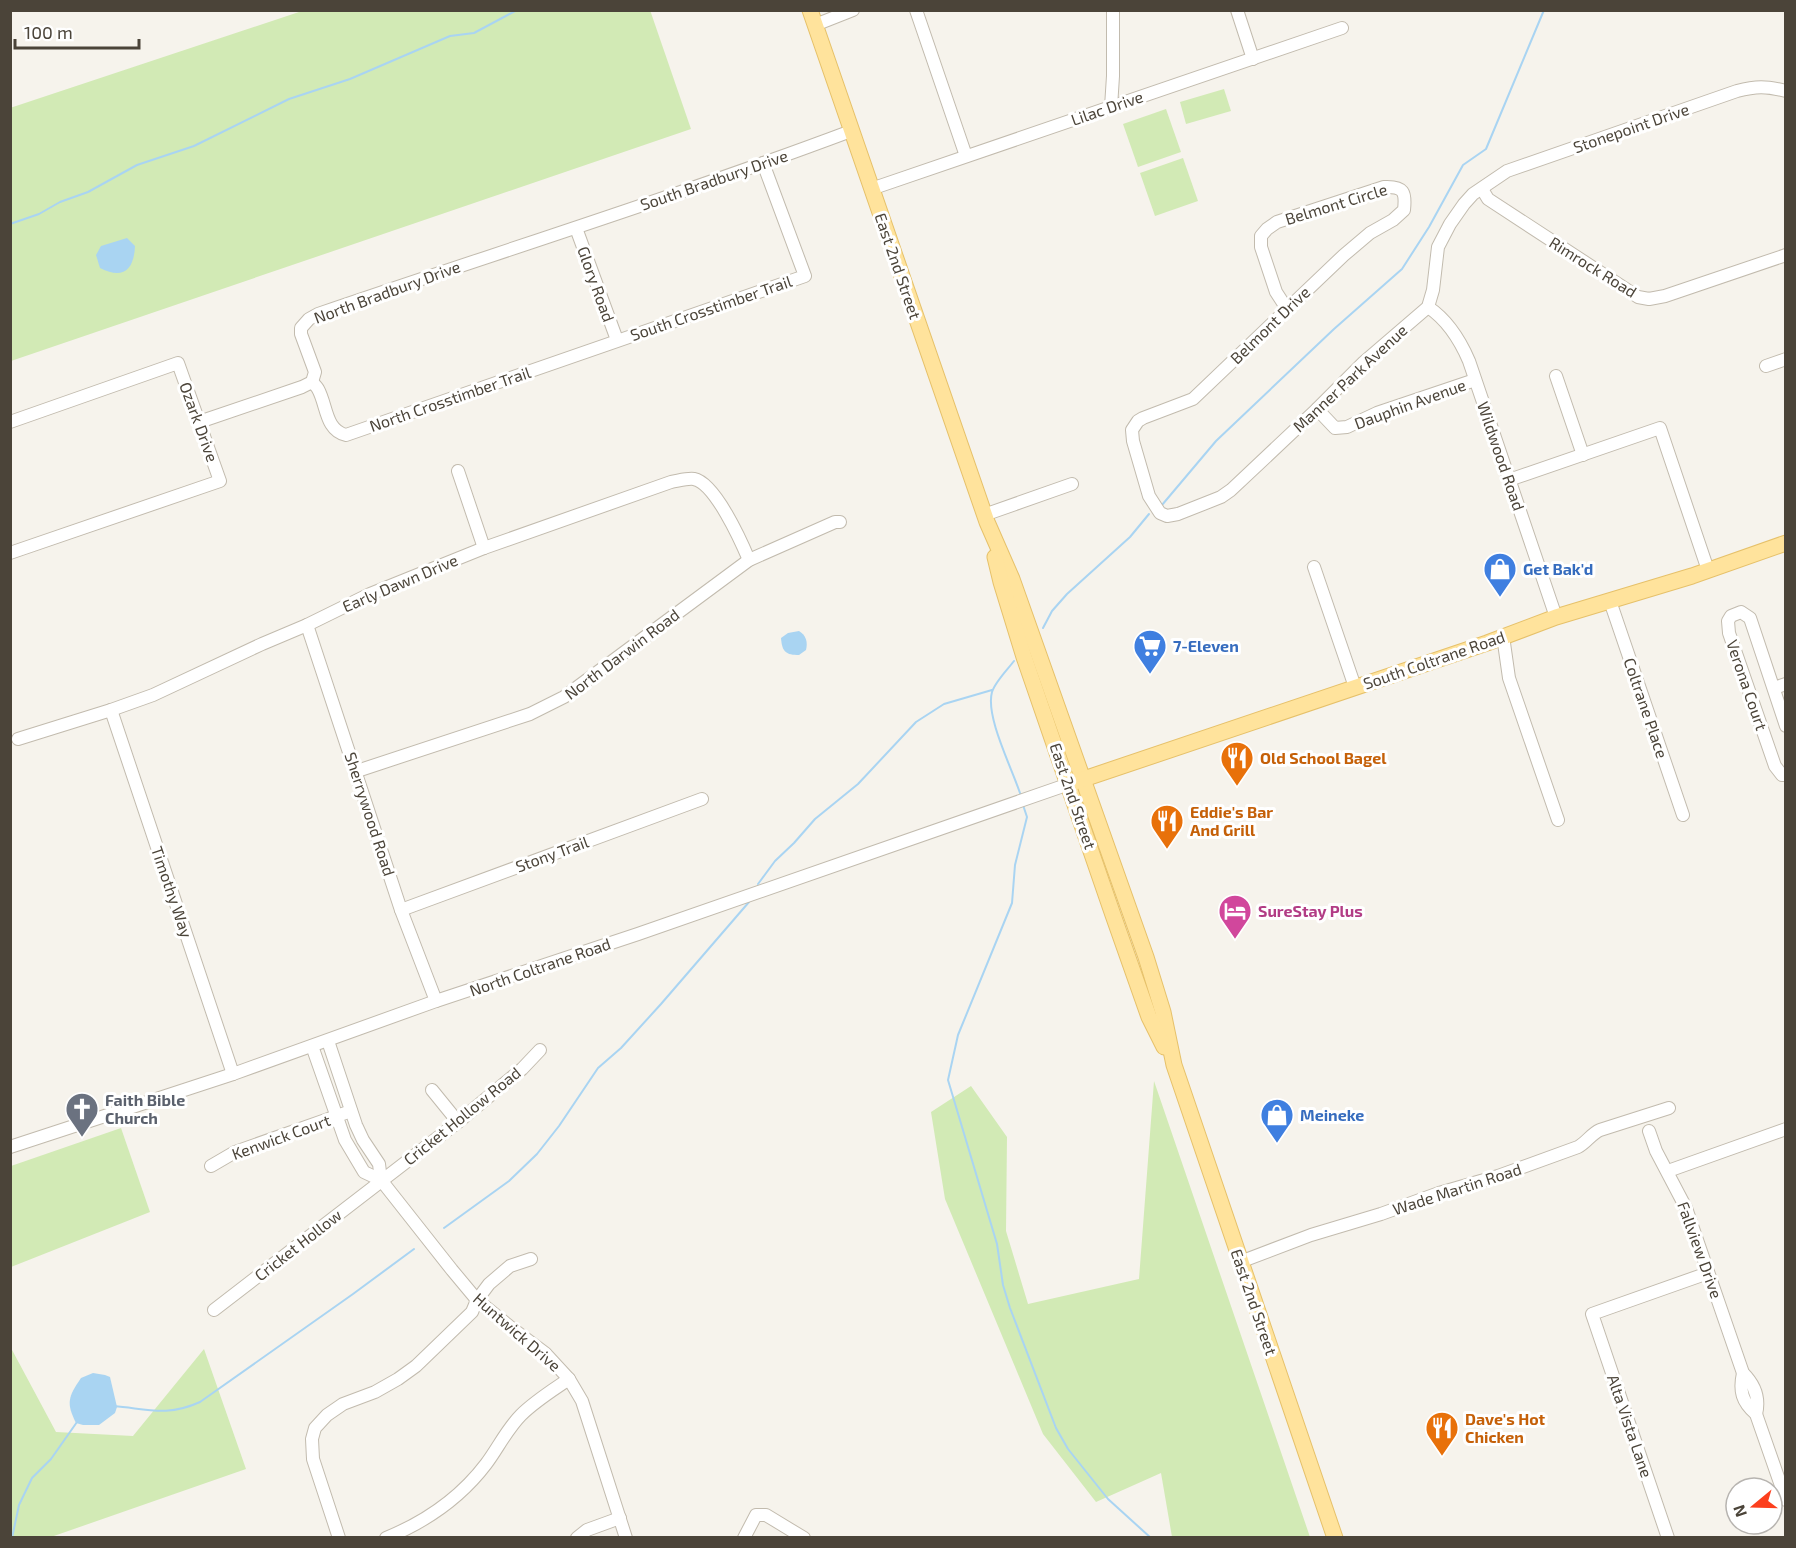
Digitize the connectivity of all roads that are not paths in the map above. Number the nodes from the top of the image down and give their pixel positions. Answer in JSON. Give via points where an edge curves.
{"nodes":[{"id":1,"x":853,"y":10,"type":"edge"},
{"id":2,"x":916,"y":10,"type":"edge"},
{"id":3,"x":1113,"y":10,"type":"edge"},
{"id":4,"x":1237,"y":10,"type":"edge"},
{"id":5,"x":812,"y":18,"type":"edge"},
{"id":6,"x":1342,"y":28,"type":"dead end"},
{"id":7,"x":1253,"y":58,"type":"junction"},
{"id":8,"x":1785,"y":91,"type":"edge"},
{"id":9,"x":1111,"y":107,"type":"junction"},
{"id":10,"x":851,"y":131,"type":"junction"},
{"id":11,"x":966,"y":156,"type":"junction"},
{"id":12,"x":763,"y":163,"type":"junction"},
{"id":13,"x":872,"y":189,"type":"junction"},
{"id":14,"x":1482,"y":189,"type":"junction"},
{"id":15,"x":1404,"y":210,"type":"joint"},
{"id":16,"x":576,"y":228,"type":"junction"},
{"id":17,"x":1785,"y":255,"type":"edge"},
{"id":18,"x":1428,"y":306,"type":"junction"},
{"id":19,"x":1287,"y":309,"type":"junction"},
{"id":20,"x":617,"y":340,"type":"junction"},
{"id":21,"x":1785,"y":359,"type":"edge"},
{"id":22,"x":1766,"y":366,"type":"dead end"},
{"id":23,"x":1556,"y":376,"type":"dead end"},
{"id":24,"x":1475,"y":380,"type":"junction"},
{"id":25,"x":312,"y":382,"type":"junction"},
{"id":26,"x":1317,"y":409,"type":"junction"},
{"id":27,"x":10,"y":422,"type":"edge"},
{"id":28,"x":199,"y":422,"type":"junction"},
{"id":29,"x":1583,"y":454,"type":"junction"},
{"id":30,"x":458,"y":471,"type":"dead end"},
{"id":31,"x":1509,"y":480,"type":"junction"},
{"id":32,"x":1072,"y":484,"type":"dead end"},
{"id":33,"x":1160,"y":513,"type":"joint"},
{"id":34,"x":986,"y":518,"type":"junction"},
{"id":35,"x":840,"y":522,"type":"dead end"},
{"id":36,"x":1785,"y":543,"type":"edge"},
{"id":37,"x":484,"y":548,"type":"junction"},
{"id":38,"x":10,"y":553,"type":"edge"},
{"id":39,"x":749,"y":560,"type":"junction"},
{"id":40,"x":1314,"y":567,"type":"dead end"},
{"id":41,"x":1708,"y":570,"type":"junction"},
{"id":42,"x":1610,"y":601,"type":"junction"},
{"id":43,"x":1556,"y":617,"type":"junction"},
{"id":44,"x":307,"y":625,"type":"junction"},
{"id":45,"x":1503,"y":636,"type":"junction"},
{"id":46,"x":1780,"y":686,"type":"edge"},
{"id":47,"x":1355,"y":687,"type":"junction"},
{"id":48,"x":111,"y":710,"type":"junction"},
{"id":49,"x":1785,"y":726,"type":"edge"},
{"id":50,"x":18,"y":739,"type":"dead end"},
{"id":51,"x":357,"y":771,"type":"junction"},
{"id":52,"x":1785,"y":775,"type":"edge"},
{"id":53,"x":1076,"y":782,"type":"junction"},
{"id":54,"x":702,"y":799,"type":"dead end"},
{"id":55,"x":1683,"y":815,"type":"dead end"},
{"id":56,"x":1558,"y":820,"type":"dead end"},
{"id":57,"x":401,"y":910,"type":"junction"},
{"id":58,"x":1113,"y":915,"type":"junction"},
{"id":59,"x":1146,"y":957,"type":"junction"},
{"id":60,"x":436,"y":1001,"type":"junction"},
{"id":61,"x":328,"y":1041,"type":"junction"},
{"id":62,"x":312,"y":1046,"type":"junction"},
{"id":63,"x":540,"y":1050,"type":"dead end"},
{"id":64,"x":1174,"y":1065,"type":"junction"},
{"id":65,"x":233,"y":1074,"type":"junction"},
{"id":66,"x":432,"y":1090,"type":"dead end"},
{"id":67,"x":1669,"y":1108,"type":"dead end"},
{"id":68,"x":351,"y":1111,"type":"junction"},
{"id":69,"x":336,"y":1117,"type":"junction"},
{"id":70,"x":458,"y":1122,"type":"junction"},
{"id":71,"x":1649,"y":1131,"type":"dead end"},
{"id":72,"x":1785,"y":1131,"type":"edge"},
{"id":73,"x":10,"y":1147,"type":"edge"},
{"id":74,"x":211,"y":1166,"type":"dead end"},
{"id":75,"x":1668,"y":1171,"type":"junction"},
{"id":76,"x":381,"y":1180,"type":"junction"},
{"id":77,"x":531,"y":1259,"type":"dead end"},
{"id":78,"x":1240,"y":1262,"type":"junction"},
{"id":79,"x":1708,"y":1273,"type":"junction"},
{"id":80,"x":477,"y":1300,"type":"junction"},
{"id":81,"x":214,"y":1310,"type":"dead end"},
{"id":82,"x":569,"y":1379,"type":"junction"},
{"id":83,"x":1785,"y":1500,"type":"edge"},
{"id":84,"x":620,"y":1518,"type":"junction"},
{"id":85,"x":339,"y":1538,"type":"edge"},
{"id":86,"x":386,"y":1538,"type":"edge"},
{"id":87,"x":577,"y":1538,"type":"edge"},
{"id":88,"x":626,"y":1538,"type":"edge"},
{"id":89,"x":744,"y":1538,"type":"edge"},
{"id":90,"x":804,"y":1538,"type":"edge"},
{"id":91,"x":1335,"y":1538,"type":"edge"},
{"id":92,"x":1668,"y":1538,"type":"edge"}],
"edges":[{"from":1,"to":5,"type":"street"},
{"from":2,"to":11,"type":"street"},
{"from":3,"to":9,"type":"street"},
{"from":4,"to":7,"type":"street"},
{"from":5,"to":10,"type":"main road","name":"East 2nd Street"},
{"from":6,"to":7,"type":"street","name":"Lilac Drive"},
{"from":7,"to":9,"type":"street","name":"Lilac Drive"},
{"from":8,"to":14,"type":"street","name":"Stonepoint Drive","via":[[1768,86],[1737,91],[1507,171]]},
{"from":9,"to":11,"type":"street","name":"Lilac Drive"},
{"from":10,"to":12,"type":"street","name":"South Bradbury Drive"},
{"from":10,"to":13,"type":"main road","name":"East 2nd Street"},
{"from":11,"to":13,"type":"street","name":"Lilac Drive"},
{"from":12,"to":16,"type":"street","name":"South Bradbury Drive"},
{"from":12,"to":20,"type":"street","name":"South Crosstimber Trail","via":[[805,276]]},
{"from":13,"to":34,"type":"main road","name":"East 2nd Street"},
{"from":14,"to":17,"type":"street","name":"Rimrock Road","via":[[1488,200],[1638,297],[1665,296]]},
{"from":14,"to":18,"type":"street","via":[[1464,204],[1438,247]]},
{"from":15,"to":19,"type":"street","name":"Belmont Drive","via":[[1370,233]]},
{"from":15,"to":19,"type":"street","name":"Belmont Circle","via":[[1402,189],[1384,187],[1277,222],[1267,229],[1261,236],[1261,247],[1276,292]]},
{"from":16,"to":20,"type":"street","name":"Glory Road"},
{"from":16,"to":25,"type":"street","name":"North Bradbury Drive","via":[[309,319],[301,334],[315,372]]},
{"from":18,"to":24,"type":"street","name":"Wildwood Road","via":[[1442,316],[1457,338]]},
{"from":18,"to":26,"type":"street","name":"Manner Park Avenue"},
{"from":19,"to":33,"type":"street","name":"Belmont Drive","via":[[1193,399],[1143,418],[1132,430],[1149,496]]},
{"from":20,"to":25,"type":"street","name":"North Crosstimber Trail","via":[[346,435],[332,427]]},
{"from":21,"to":22,"type":"street"},
{"from":23,"to":29,"type":"street"},
{"from":24,"to":26,"type":"street","name":"Dauphin Avenue","via":[[1347,427],[1335,428]]},
{"from":24,"to":31,"type":"street","name":"Wildwood Road"},
{"from":25,"to":28,"type":"street"},
{"from":26,"to":33,"type":"street","name":"Manner Park Avenue","via":[[1221,497],[1178,514]]},
{"from":27,"to":28,"type":"street","name":"Ozark Drive","via":[[178,363]]},
{"from":28,"to":38,"type":"street","name":"Ozark Drive","via":[[220,482]]},
{"from":29,"to":31,"type":"street"},
{"from":29,"to":41,"type":"street","via":[[1660,428]]},
{"from":30,"to":37,"type":"street"},
{"from":31,"to":43,"type":"street","name":"Wildwood Road"},
{"from":32,"to":34,"type":"street"},
{"from":34,"to":53,"type":"main road","name":"East 2nd Street","via":[[1024,657]]},
{"from":35,"to":39,"type":"street","name":"North Darwin Road"},
{"from":36,"to":41,"type":"main road","name":"South Coltrane Road"},
{"from":37,"to":39,"type":"street","name":"Early Dawn Drive","via":[[670,482],[695,479],[705,485],[724,509]]},
{"from":37,"to":44,"type":"street","name":"Early Dawn Drive","via":[[370,594]]},
{"from":39,"to":51,"type":"street","name":"North Darwin Road","via":[[564,697],[530,714]]},
{"from":40,"to":47,"type":"street"},
{"from":41,"to":42,"type":"main road","name":"South Coltrane Road"},
{"from":42,"to":43,"type":"main road","name":"South Coltrane Road"},
{"from":42,"to":55,"type":"street","name":"Coltrane Place"},
{"from":43,"to":45,"type":"main road","name":"South Coltrane Road"},
{"from":44,"to":48,"type":"street","name":"Early Dawn Drive"},
{"from":44,"to":51,"type":"street","name":"Sherrywood Road"},
{"from":45,"to":47,"type":"main road","name":"South Coltrane Road"},
{"from":45,"to":56,"type":"street","via":[[1509,678]]},
{"from":46,"to":49,"type":"street","name":"Verona Court"},
{"from":46,"to":52,"type":"street","name":"Verona Court","via":[[1750,618],[1741,612],[1733,614],[1728,621],[1729,633],[1775,766]]},
{"from":47,"to":53,"type":"main road","name":"South Coltrane Road"},
{"from":48,"to":50,"type":"street","name":"Early Dawn Drive"},
{"from":48,"to":65,"type":"street","name":"Timothy Way"},
{"from":51,"to":57,"type":"street","name":"Sherrywood Road"},
{"from":53,"to":58,"type":"main road","name":"East 2nd Street"},
{"from":53,"to":59,"type":"main road","name":"East 2nd Street"},
{"from":53,"to":60,"type":"street","name":"North Coltrane Road"},
{"from":54,"to":57,"type":"street","name":"Stony Trail"},
{"from":57,"to":60,"type":"street","name":"Sherrywood Road"},
{"from":58,"to":59,"type":"main road","via":[[1138,954]]},
{"from":58,"to":64,"type":"main road","name":"East 2nd Street","via":[[1149,1017]]},
{"from":59,"to":64,"type":"main road","name":"East 2nd Street"},
{"from":60,"to":61,"type":"street","name":"North Coltrane Road"},
{"from":61,"to":62,"type":"street","name":"North Coltrane Road"},
{"from":61,"to":68,"type":"street","name":"Huntwick Drive"},
{"from":62,"to":65,"type":"street","name":"North Coltrane Road"},
{"from":62,"to":69,"type":"street","name":"Huntwick Drive"},
{"from":63,"to":70,"type":"street","name":"Cricket Hollow Road"},
{"from":64,"to":78,"type":"main road","name":"East 2nd Street"},
{"from":65,"to":73,"type":"street","name":"North Coltrane Road"},
{"from":66,"to":70,"type":"street"},
{"from":67,"to":78,"type":"street","name":"Wade Martin Road","via":[[1594,1132],[1584,1144],[1498,1176],[1311,1235]]},
{"from":68,"to":69,"type":"street","name":"Kenwick Court"},
{"from":68,"to":76,"type":"street","name":"Huntwick Drive","via":[[379,1164]]},
{"from":69,"to":74,"type":"street","name":"Kenwick Court","via":[[235,1152]]},
{"from":69,"to":76,"type":"street","name":"Huntwick Drive","via":[[364,1172]]},
{"from":70,"to":76,"type":"street","name":"Cricket Hollow Road"},
{"from":71,"to":75,"type":"street","name":"Fallview Drive"},
{"from":72,"to":75,"type":"street"},
{"from":75,"to":79,"type":"street","name":"Fallview Drive","via":[[1686,1208]]},
{"from":76,"to":80,"type":"street","name":"Huntwick Drive"},
{"from":76,"to":81,"type":"street","name":"Cricket Hollow"},
{"from":77,"to":80,"type":"street","via":[[510,1266]]},
{"from":78,"to":91,"type":"main road","name":"East 2nd Street"},
{"from":79,"to":83,"type":"street","name":"Fallview Drive","via":[[1743,1373],[1752,1382],[1759,1402],[1756,1414]]},
{"from":79,"to":92,"type":"street","name":"Alta Vista Lane","via":[[1592,1314]]},
{"from":80,"to":82,"type":"street","name":"Huntwick Drive","via":[[545,1353]]},
{"from":80,"to":85,"type":"street","via":[[472,1312],[416,1366],[375,1392],[343,1404],[315,1428],[313,1459]]},
{"from":82,"to":84,"type":"street","name":"Huntwick Drive","via":[[582,1401]]},
{"from":82,"to":86,"type":"street","via":[[522,1413],[476,1477],[455,1497],[427,1518]]},
{"from":84,"to":87,"type":"street","via":[[587,1530]]},
{"from":84,"to":88,"type":"street","name":"Huntwick Drive"},
{"from":89,"to":90,"type":"street","via":[[756,1515],[766,1515]]}]}
